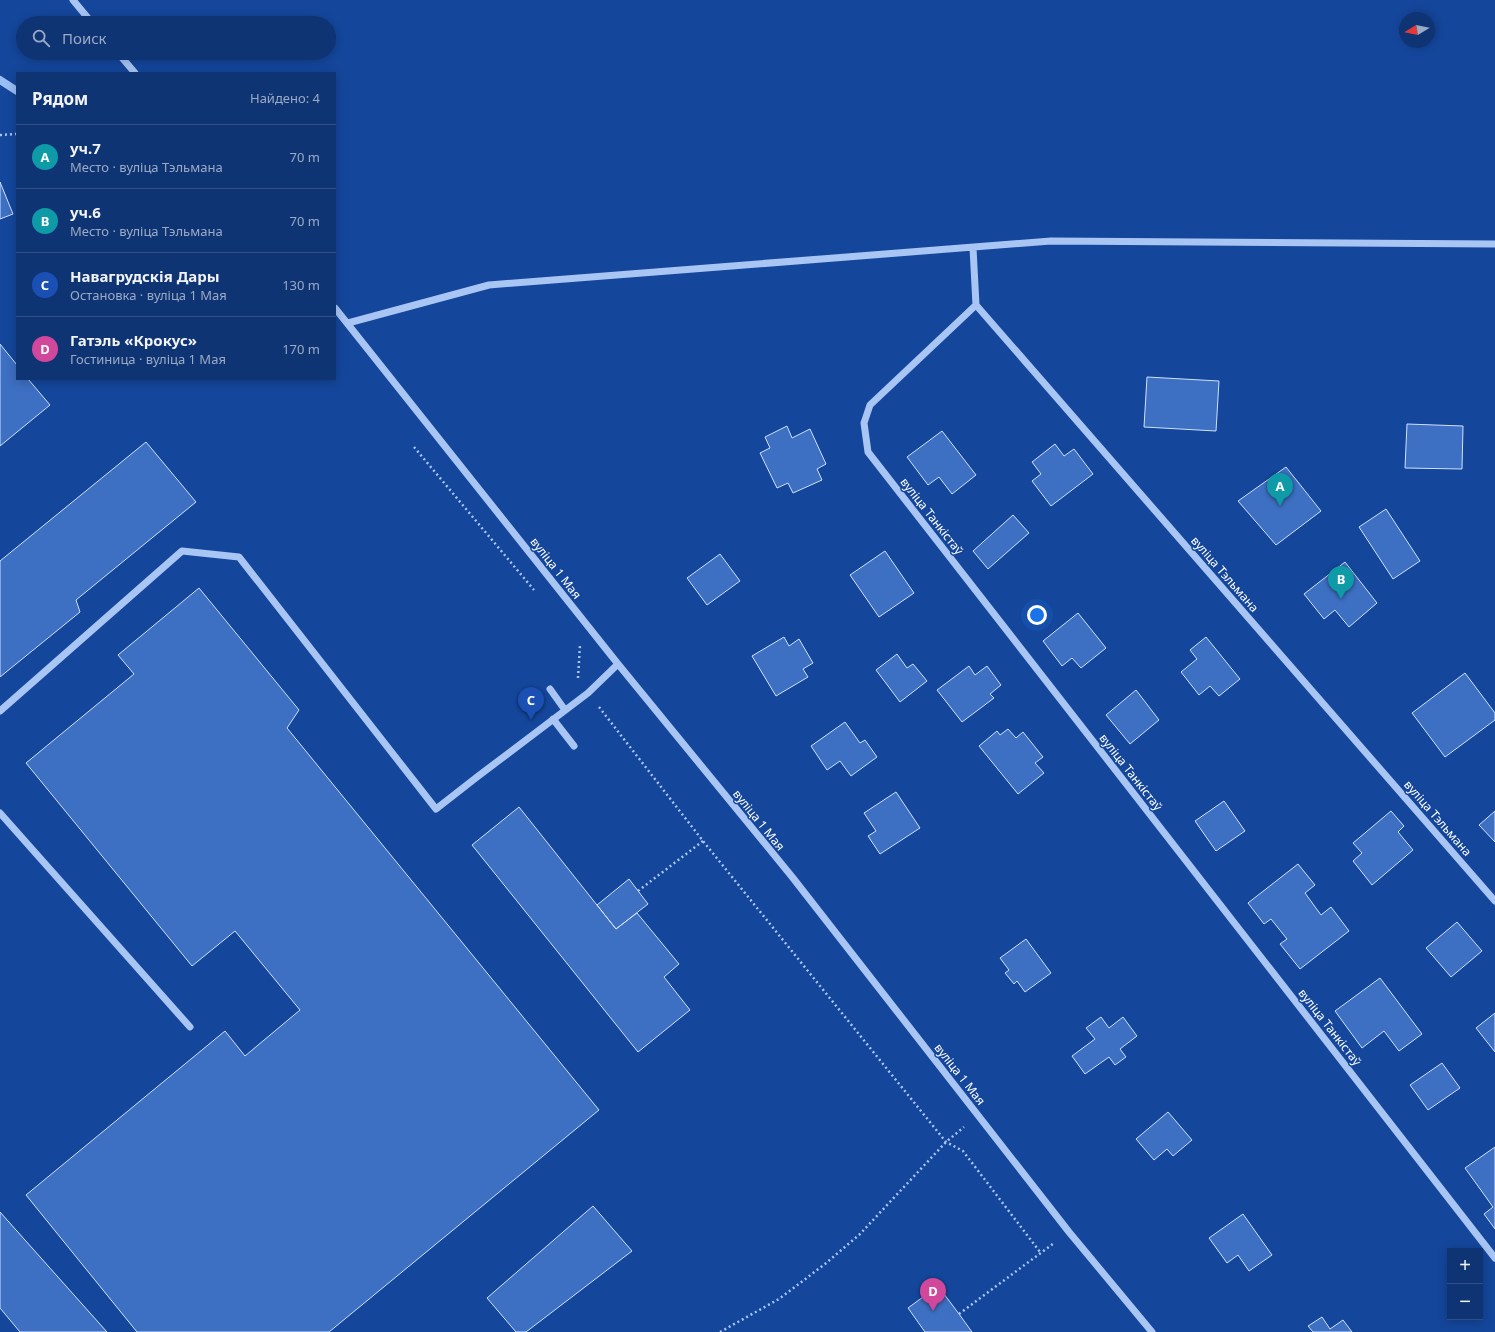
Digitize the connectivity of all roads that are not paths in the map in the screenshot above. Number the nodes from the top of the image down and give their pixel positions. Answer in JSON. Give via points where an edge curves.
{"nodes":[{"id":1,"x":73,"y":0,"type":"edge"},
{"id":2,"x":86,"y":16,"type":"edge"},
{"id":3,"x":124,"y":60,"type":"edge"},
{"id":4,"x":134,"y":72,"type":"edge"},
{"id":5,"x":1495,"y":244,"type":"edge"},
{"id":6,"x":973,"y":248,"type":"junction"},
{"id":7,"x":976,"y":305,"type":"junction"},
{"id":8,"x":336,"y":309,"type":"edge"},
{"id":9,"x":348,"y":323,"type":"junction"},
{"id":10,"x":618,"y":664,"type":"junction"},
{"id":11,"x":550,"y":689,"type":"dead end"},
{"id":12,"x":565,"y":710,"type":"junction"},
{"id":13,"x":0,"y":711,"type":"edge"},
{"id":14,"x":554,"y":719,"type":"junction"},
{"id":15,"x":574,"y":746,"type":"dead end"},
{"id":16,"x":0,"y":813,"type":"edge"},
{"id":17,"x":1495,"y":901,"type":"edge"},
{"id":18,"x":190,"y":1027,"type":"dead end"},
{"id":19,"x":1495,"y":1258,"type":"edge"},
{"id":20,"x":1152,"y":1332,"type":"edge"}],
"edges":[{"from":1,"to":2,"type":"street"},
{"from":3,"to":4,"type":"street"},
{"from":5,"to":6,"type":"street","via":[[1051,241]]},
{"from":6,"to":7,"type":"street"},
{"from":6,"to":9,"type":"street","via":[[489,286]]},
{"from":7,"to":17,"type":"street","name":"вуліца Тэльмана"},
{"from":7,"to":19,"type":"street","name":"вуліца Танкістаў","via":[[870,405],[864,423],[868,452]]},
{"from":8,"to":9,"type":"street","name":"вуліца 1 Мая"},
{"from":9,"to":10,"type":"street","name":"вуліца 1 Мая"},
{"from":10,"to":12,"type":"street","via":[[588,693]]},
{"from":10,"to":20,"type":"street","name":"вуліца 1 Мая","via":[[793,878],[1069,1232]]},
{"from":11,"to":12,"type":"street"},
{"from":12,"to":14,"type":"street"},
{"from":13,"to":14,"type":"street","via":[[182,551],[239,557],[436,809]]},
{"from":14,"to":15,"type":"street"},
{"from":16,"to":18,"type":"street"}]}
